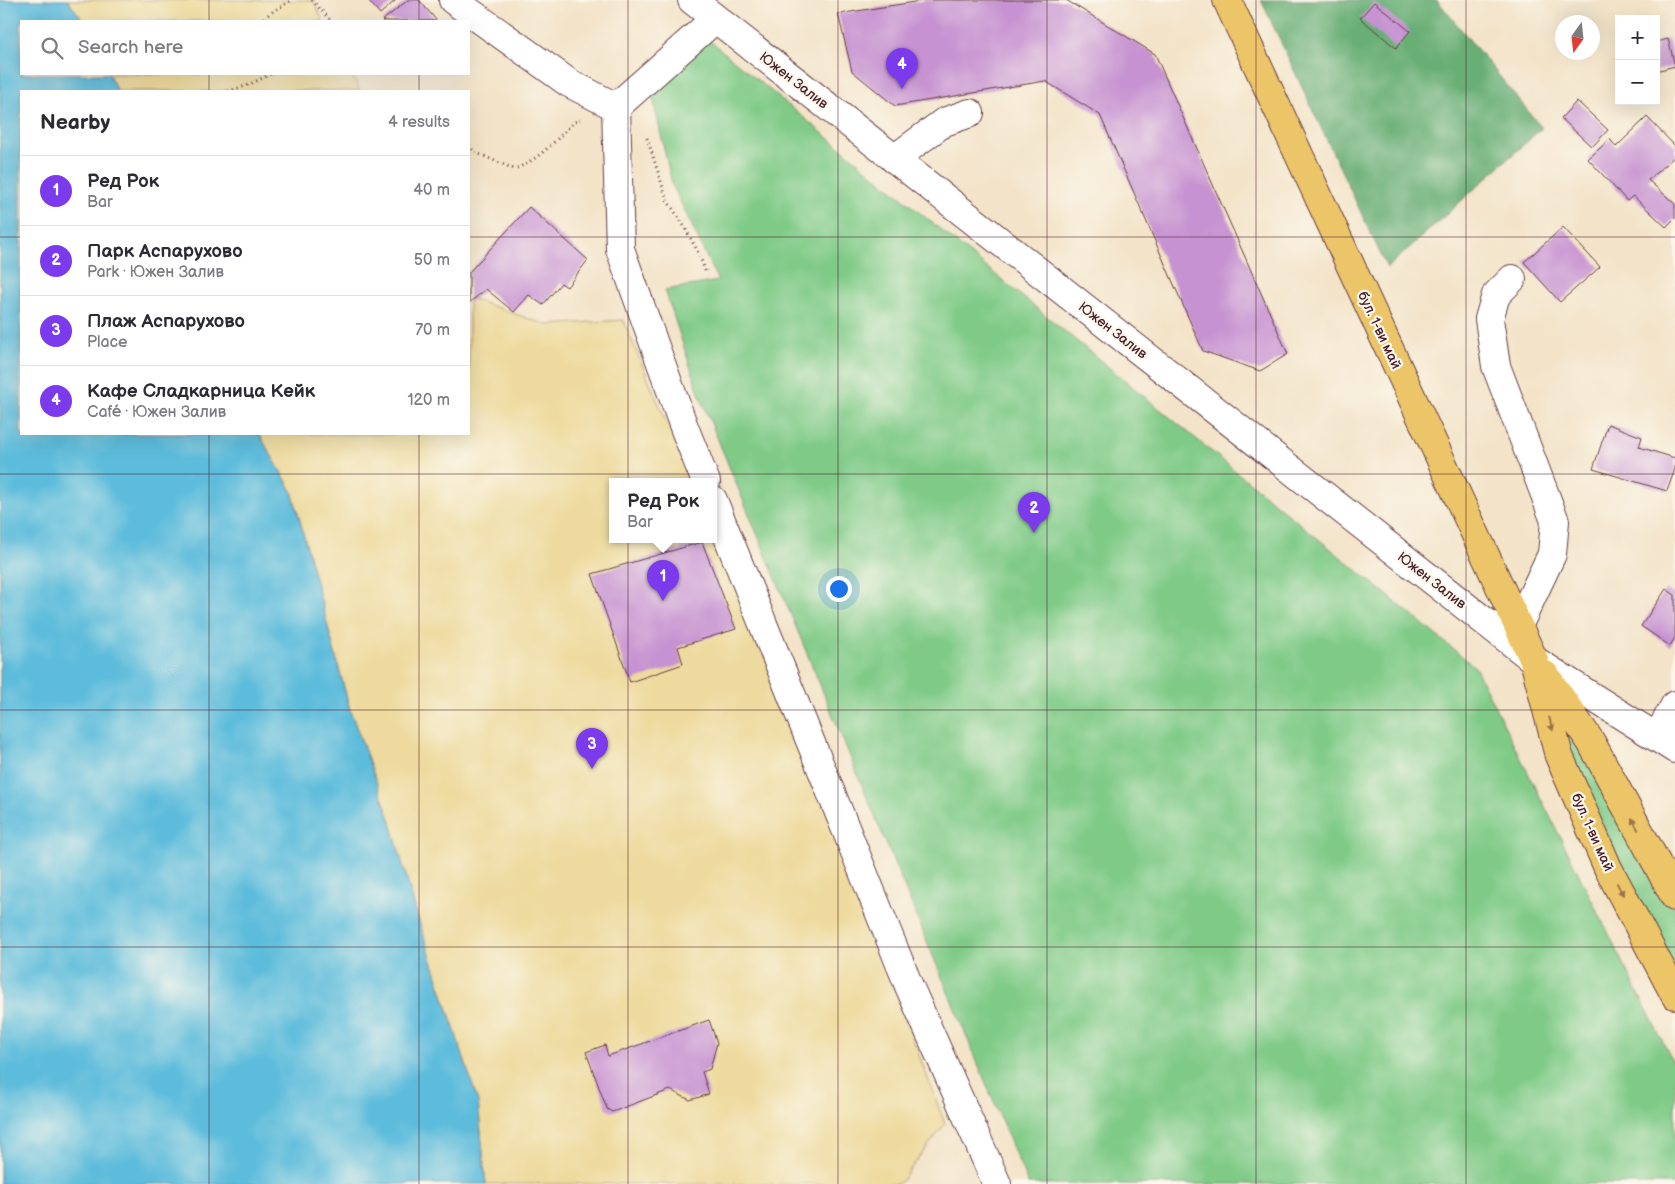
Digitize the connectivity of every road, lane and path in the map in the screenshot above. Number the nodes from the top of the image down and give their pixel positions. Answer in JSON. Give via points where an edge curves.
{"nodes":[{"id":1,"x":292,"y":0,"type":"edge"},
{"id":2,"x":312,"y":0,"type":"edge"},
{"id":3,"x":453,"y":0,"type":"edge"},
{"id":4,"x":692,"y":0,"type":"edge"},
{"id":5,"x":1227,"y":0,"type":"edge"},
{"id":6,"x":715,"y":18,"type":"junction"},
{"id":7,"x":261,"y":20,"type":"edge"},
{"id":8,"x":330,"y":20,"type":"edge"},
{"id":9,"x":269,"y":75,"type":"edge"},
{"id":10,"x":232,"y":90,"type":"edge"},
{"id":11,"x":616,"y":107,"type":"junction"},
{"id":12,"x":970,"y":113,"type":"dead end"},
{"id":13,"x":646,"y":131,"type":"dead end"},
{"id":14,"x":470,"y":146,"type":"edge"},
{"id":15,"x":894,"y":159,"type":"junction"},
{"id":16,"x":706,"y":273,"type":"dead end"},
{"id":17,"x":1512,"y":279,"type":"dead end"},
{"id":18,"x":704,"y":478,"type":"edge"},
{"id":19,"x":717,"y":510,"type":"edge"},
{"id":20,"x":1518,"y":626,"type":"junction"},
{"id":21,"x":1534,"y":660,"type":"junction"},
{"id":22,"x":1675,"y":706,"type":"edge"},
{"id":23,"x":1666,"y":743,"type":"edge"},
{"id":24,"x":1675,"y":897,"type":"edge"},
{"id":25,"x":1675,"y":995,"type":"edge"},
{"id":26,"x":997,"y":1184,"type":"edge"}],
"edges":[{"from":1,"to":7,"type":"path"},
{"from":2,"to":8,"type":"path"},
{"from":3,"to":11,"type":"street","via":[[569,83]]},
{"from":4,"to":6,"type":"street","name":"Южен Залив"},
{"from":5,"to":20,"type":"main road","name":"бул. 1-ви май"},
{"from":6,"to":11,"type":"street"},
{"from":6,"to":15,"type":"street","name":"Южен Залив"},
{"from":9,"to":10,"type":"path"},
{"from":11,"to":14,"type":"path","via":[[574,122],[536,158],[514,169],[474,152]]},
{"from":11,"to":18,"type":"street","via":[[620,249]]},
{"from":12,"to":15,"type":"street","via":[[944,122]]},
{"from":13,"to":16,"type":"path","via":[[667,200],[683,224]]},
{"from":15,"to":21,"type":"street","name":"Южен Залив"},
{"from":17,"to":20,"type":"street","via":[[1496,295],[1489,319],[1496,366],[1555,521],[1552,554]]},
{"from":19,"to":26,"type":"street","via":[[909,986]]},
{"from":20,"to":21,"type":"main road","name":"бул. 1-ви май"},
{"from":21,"to":23,"type":"street","name":"Южен Залив"},
{"from":24,"to":21,"type":"main road","name":"бул. 1-ви май","one_way":true,"via":[[1591,742]]},
{"from":21,"to":25,"type":"main road","name":"бул. 1-ви май","one_way":true,"via":[[1559,756],[1608,868]]},
{"from":22,"to":23,"type":"street"}]}
